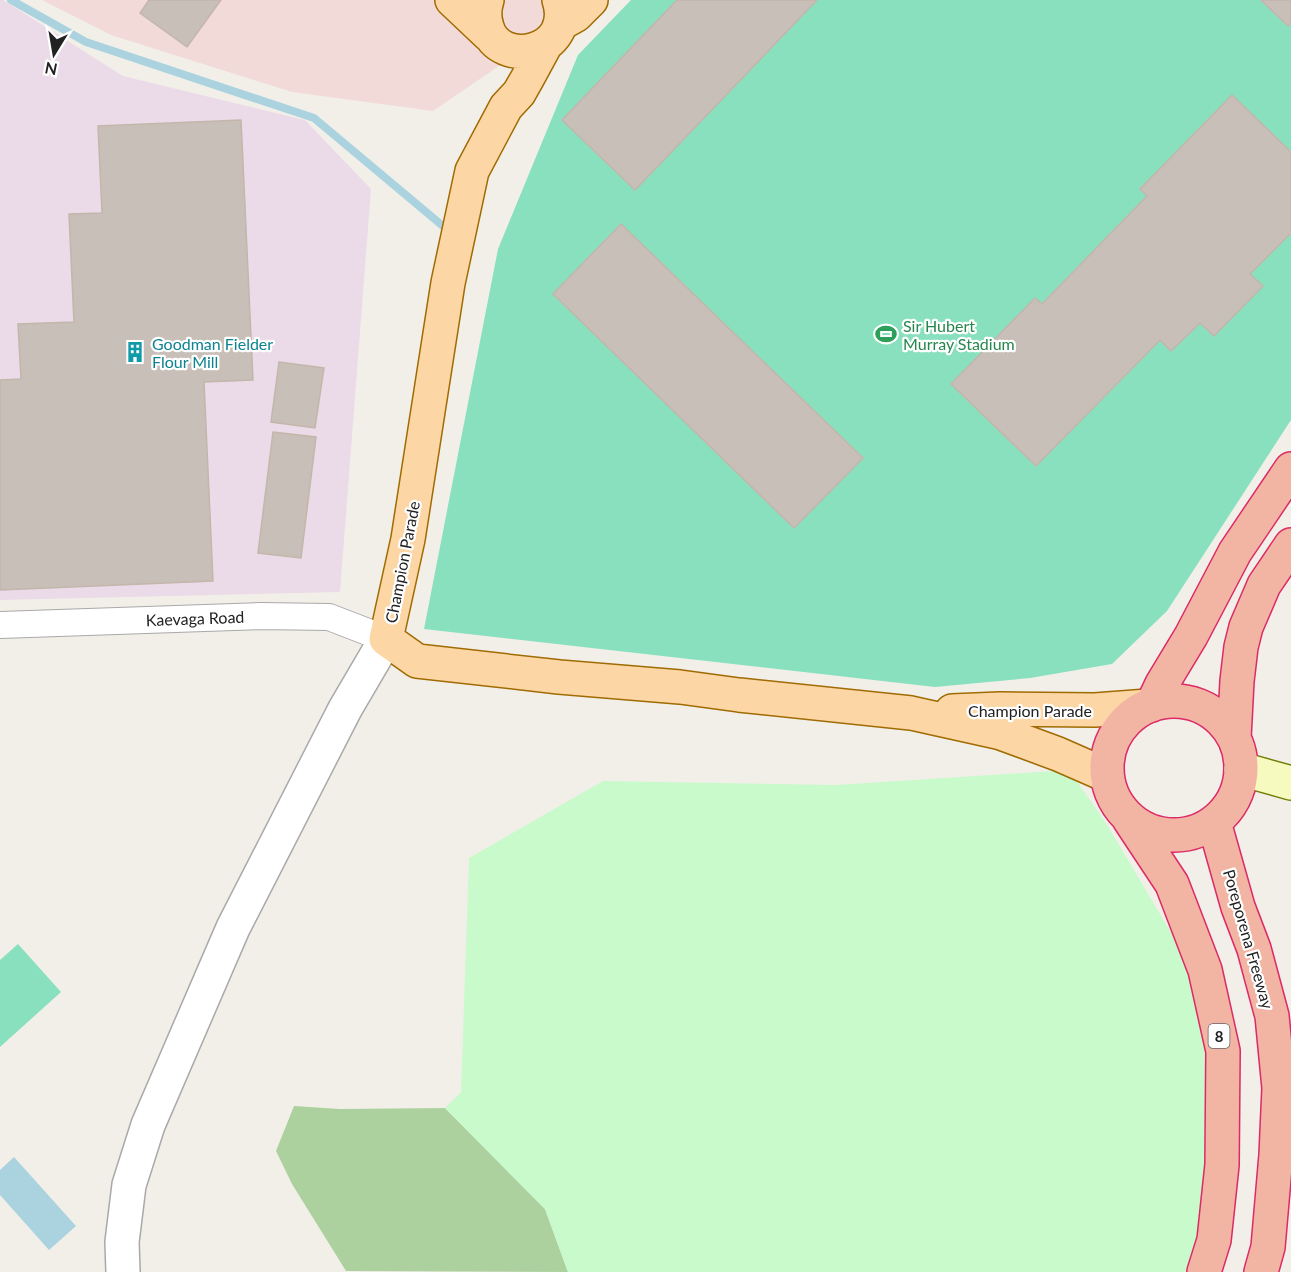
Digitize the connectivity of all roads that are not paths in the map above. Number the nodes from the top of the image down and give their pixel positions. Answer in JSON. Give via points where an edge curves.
{"nodes":[{"id":1,"x":452,"y":0,"type":"edge"},
{"id":2,"x":487,"y":0,"type":"edge"},
{"id":3,"x":591,"y":0,"type":"edge"},
{"id":4,"x":555,"y":23,"type":"edge"},
{"id":5,"x":494,"y":40,"type":"junction"},
{"id":6,"x":506,"y":107,"type":"junction"},
{"id":7,"x":1291,"y":469,"type":"edge"},
{"id":8,"x":1291,"y":545,"type":"edge"},
{"id":9,"x":0,"y":625,"type":"edge"},
{"id":10,"x":386,"y":639,"type":"junction"},
{"id":11,"x":1150,"y":705,"type":"junction"},
{"id":12,"x":911,"y":713,"type":"junction"},
{"id":13,"x":1234,"y":738,"type":"junction"},
{"id":14,"x":1241,"y":770,"type":"junction"},
{"id":15,"x":1106,"y":775,"type":"junction"},
{"id":16,"x":1291,"y":783,"type":"edge"},
{"id":17,"x":1129,"y":819,"type":"junction"},
{"id":18,"x":1214,"y":822,"type":"junction"},
{"id":19,"x":123,"y":1272,"type":"edge"},
{"id":20,"x":1204,"y":1272,"type":"edge"},
{"id":21,"x":1261,"y":1272,"type":"edge"}],
"edges":[{"from":1,"to":5,"type":"main road"},
{"from":2,"to":5,"type":"main road","via":[[485,22]]},
{"from":3,"to":4,"type":"main road","name":"Champion Parade","via":[[576,15]]},
{"from":4,"to":5,"type":"main road","via":[[536,50],[511,50]]},
{"from":4,"to":6,"type":"main road","name":"Champion Parade","via":[[523,86]]},
{"from":5,"to":6,"type":"main road"},
{"from":6,"to":10,"type":"main road","name":"Champion Parade","via":[[472,171],[448,283],[408,539]]},
{"from":7,"to":11,"type":"highway","number":"8","via":[[1235,552]]},
{"from":8,"to":13,"type":"highway","number":"8","via":[[1264,585],[1246,627],[1237,681]]},
{"from":9,"to":10,"type":"street","name":"Kaevaga Road","via":[[329,617]]},
{"from":10,"to":12,"type":"main road","name":"Champion Parade","via":[[417,661]]},
{"from":10,"to":19,"type":"street","via":[[345,709],[233,928],[148,1125],[129,1185],[122,1242]]},
{"from":11,"to":12,"type":"main road","name":"Champion Parade","via":[[1095,710]]},
{"from":11,"to":13,"type":"highway","number":"8","via":[[1190,703],[1215,716]]},
{"from":11,"to":15,"type":"highway","number":"8","via":[[1121,726],[1112,741]]},
{"from":12,"to":15,"type":"main road","name":"Champion Parade","via":[[1001,734]]},
{"from":13,"to":14,"type":"highway","number":"8"},
{"from":14,"to":16,"type":"main road"},
{"from":14,"to":18,"type":"highway","number":"8","via":[[1234,798]]},
{"from":15,"to":17,"type":"highway","number":"8","via":[[1110,792]]},
{"from":17,"to":18,"type":"highway","number":"8","via":[[1142,828],[1172,835],[1194,832]]},
{"from":17,"to":20,"type":"highway","number":"8","via":[[1172,884],[1205,970],[1223,1051],[1222,1165],[1214,1239]]},
{"from":18,"to":21,"type":"highway","name":"Poreporena Freeway","via":[[1272,1016],[1279,1099],[1268,1247]]}]}
